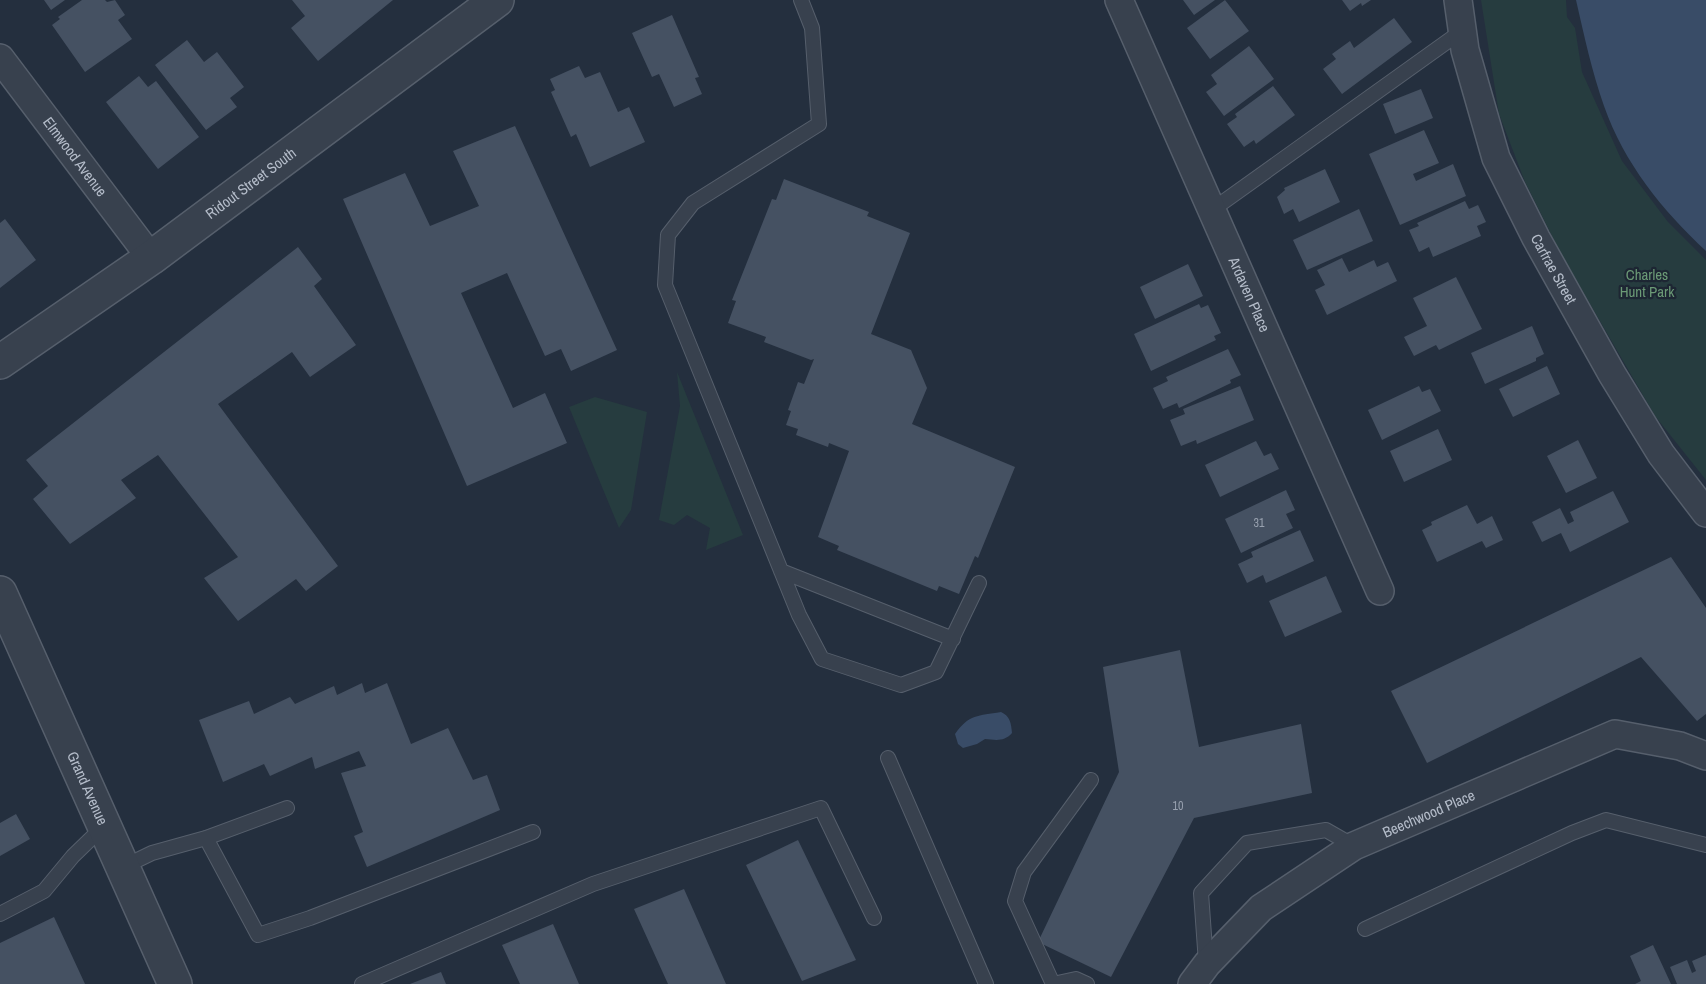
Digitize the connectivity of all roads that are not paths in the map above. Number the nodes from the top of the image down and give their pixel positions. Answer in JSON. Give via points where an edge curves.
{"nodes":[{"id":1,"x":497,"y":0,"type":"edge"},
{"id":2,"x":801,"y":0,"type":"edge"},
{"id":3,"x":1119,"y":0,"type":"edge"},
{"id":4,"x":1458,"y":0,"type":"edge"},
{"id":5,"x":1462,"y":31,"type":"junction"},
{"id":6,"x":0,"y":58,"type":"edge"},
{"id":7,"x":1212,"y":210,"type":"junction"},
{"id":8,"x":150,"y":258,"type":"junction"},
{"id":9,"x":0,"y":362,"type":"edge"},
{"id":10,"x":1706,"y":513,"type":"edge"},
{"id":11,"x":781,"y":571,"type":"junction"},
{"id":12,"x":978,"y":583,"type":"dead end"},
{"id":13,"x":1380,"y":591,"type":"dead end"},
{"id":14,"x":0,"y":592,"type":"edge"},
{"id":15,"x":953,"y":639,"type":"junction"},
{"id":16,"x":1706,"y":756,"type":"edge"},
{"id":17,"x":888,"y":758,"type":"dead end"},
{"id":18,"x":1091,"y":780,"type":"dead end"},
{"id":19,"x":287,"y":808,"type":"dead end"},
{"id":20,"x":104,"y":825,"type":"junction"},
{"id":21,"x":533,"y":832,"type":"dead end"},
{"id":22,"x":206,"y":838,"type":"junction"},
{"id":23,"x":1706,"y":845,"type":"edge"},
{"id":24,"x":1354,"y":846,"type":"junction"},
{"id":25,"x":123,"y":867,"type":"junction"},
{"id":26,"x":0,"y":914,"type":"edge"},
{"id":27,"x":874,"y":918,"type":"dead end"},
{"id":28,"x":1365,"y":929,"type":"dead end"},
{"id":29,"x":1199,"y":974,"type":"edge"},
{"id":30,"x":175,"y":984,"type":"edge"},
{"id":31,"x":362,"y":984,"type":"edge"},
{"id":32,"x":986,"y":984,"type":"edge"},
{"id":33,"x":1053,"y":984,"type":"edge"},
{"id":34,"x":1087,"y":984,"type":"edge"}],
"edges":[{"from":1,"to":8,"type":"street","name":"Ridout Street South"},
{"from":2,"to":11,"type":"lane","via":[[812,28],[819,124],[693,203],[668,235],[665,285]]},
{"from":3,"to":7,"type":"street","name":"Ardaven Place"},
{"from":4,"to":5,"type":"street","name":"Carfrae Street"},
{"from":5,"to":7,"type":"lane"},
{"from":5,"to":10,"type":"street","name":"Carfrae Street","via":[[1496,158],[1536,238],[1661,454]]},
{"from":6,"to":8,"type":"street","name":"Elmwood Avenue"},
{"from":7,"to":13,"type":"street","name":"Ardaven Place"},
{"from":8,"to":9,"type":"street","name":"Ridout Street South"},
{"from":11,"to":15,"type":"lane"},
{"from":11,"to":15,"type":"lane","via":[[822,659],[901,685],[936,672]]},
{"from":12,"to":15,"type":"lane"},
{"from":14,"to":20,"type":"street","name":"Grand Avenue"},
{"from":16,"to":24,"type":"street","name":"Beechwood Place","via":[[1680,746],[1615,734]]},
{"from":17,"to":32,"type":"lane"},
{"from":18,"to":33,"type":"lane","via":[[1024,872],[1015,902]]},
{"from":19,"to":22,"type":"lane"},
{"from":20,"to":25,"type":"street","name":"Grand Avenue"},
{"from":20,"to":26,"type":"lane","via":[[44,891]]},
{"from":21,"to":22,"type":"lane","via":[[258,935]]},
{"from":22,"to":25,"type":"lane","via":[[152,853]]},
{"from":23,"to":28,"type":"lane","via":[[1606,820]]},
{"from":24,"to":29,"type":"street","name":"Beechwood Place","via":[[1261,908]]},
{"from":24,"to":29,"type":"lane","via":[[1326,830],[1247,843],[1201,893]]},
{"from":25,"to":30,"type":"street","name":"Grand Avenue"},
{"from":27,"to":31,"type":"lane","via":[[821,808],[593,884]]},
{"from":33,"to":34,"type":"lane","via":[[1076,979]]}]}
